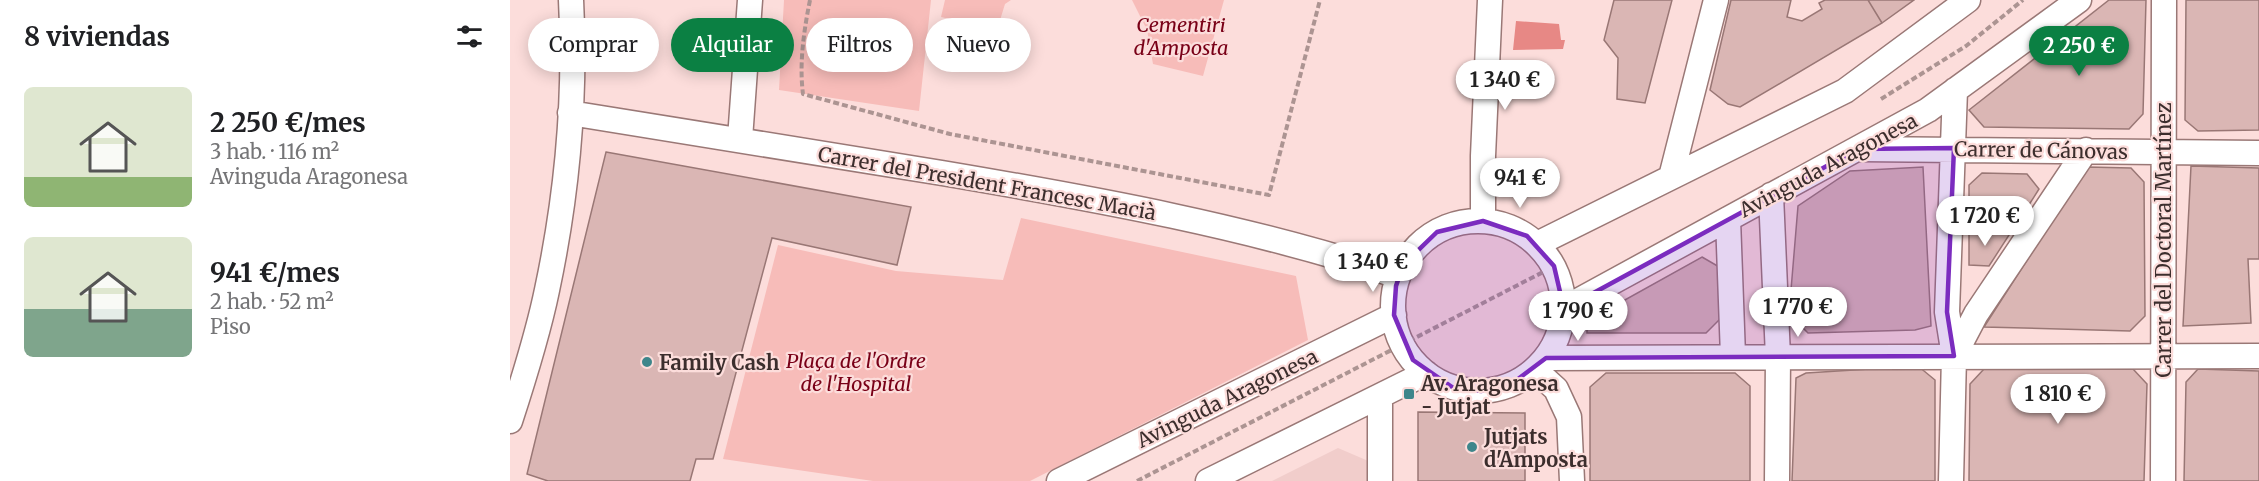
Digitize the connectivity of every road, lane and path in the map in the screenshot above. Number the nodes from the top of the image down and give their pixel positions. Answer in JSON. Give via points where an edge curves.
{"nodes":[{"id":1,"x":572,"y":0,"type":"edge"},
{"id":2,"x":750,"y":0,"type":"edge"},
{"id":3,"x":810,"y":0,"type":"edge"},
{"id":4,"x":1320,"y":0,"type":"edge"},
{"id":5,"x":1490,"y":0,"type":"edge"},
{"id":6,"x":1716,"y":0,"type":"edge"},
{"id":7,"x":1968,"y":0,"type":"edge"},
{"id":8,"x":2079,"y":0,"type":"edge"},
{"id":9,"x":2164,"y":0,"type":"edge"},
{"id":10,"x":1955,"y":90,"type":"junction"},
{"id":11,"x":570,"y":113,"type":"junction"},
{"id":12,"x":740,"y":139,"type":"junction"},
{"id":13,"x":1954,"y":148,"type":"junction"},
{"id":14,"x":1858,"y":149,"type":"junction"},
{"id":15,"x":2086,"y":150,"type":"junction"},
{"id":16,"x":2163,"y":152,"type":"junction"},
{"id":17,"x":2259,"y":153,"type":"edge"},
{"id":18,"x":1671,"y":177,"type":"junction"},
{"id":19,"x":1771,"y":195,"type":"junction"},
{"id":20,"x":1728,"y":219,"type":"junction"},
{"id":21,"x":1483,"y":221,"type":"junction"},
{"id":22,"x":1537,"y":244,"type":"junction"},
{"id":23,"x":1554,"y":266,"type":"junction"},
{"id":24,"x":1398,"y":276,"type":"junction"},
{"id":25,"x":1563,"y":309,"type":"junction"},
{"id":26,"x":1394,"y":315,"type":"junction"},
{"id":27,"x":1352,"y":336,"type":"junction"},
{"id":28,"x":1403,"y":344,"type":"junction"},
{"id":29,"x":1733,"y":356,"type":"junction"},
{"id":30,"x":2164,"y":356,"type":"junction"},
{"id":31,"x":2259,"y":356,"type":"edge"},
{"id":32,"x":1778,"y":357,"type":"junction"},
{"id":33,"x":1954,"y":357,"type":"junction"},
{"id":34,"x":1365,"y":364,"type":"junction"},
{"id":35,"x":1540,"y":364,"type":"junction"},
{"id":36,"x":1426,"y":372,"type":"junction"},
{"id":37,"x":1380,"y":396,"type":"junction"},
{"id":38,"x":510,"y":421,"type":"edge"},
{"id":39,"x":1059,"y":481,"type":"edge"},
{"id":40,"x":1137,"y":481,"type":"edge"},
{"id":41,"x":1208,"y":481,"type":"edge"},
{"id":42,"x":1380,"y":481,"type":"edge"},
{"id":43,"x":1572,"y":481,"type":"edge"},
{"id":44,"x":1777,"y":481,"type":"edge"},
{"id":45,"x":1951,"y":481,"type":"edge"},
{"id":46,"x":2163,"y":481,"type":"edge"}],
"edges":[{"from":1,"to":11,"type":"street"},
{"from":2,"to":12,"type":"street"},
{"from":3,"to":4,"type":"path","via":[[805,23],[803,94],[950,134],[1269,195]]},
{"from":5,"to":21,"type":"street"},
{"from":6,"to":18,"type":"street"},
{"from":7,"to":18,"type":"street","via":[[1845,90]]},
{"from":8,"to":10,"type":"street","name":"Avinguda Aragonesa"},
{"from":9,"to":16,"type":"street","name":"Carrer del Doctoral Martínez"},
{"from":10,"to":13,"type":"street"},
{"from":10,"to":14,"type":"street","name":"Avinguda Aragonesa","via":[[1928,110]]},
{"from":11,"to":12,"type":"street","name":"Carrer del President Francesc Macià"},
{"from":11,"to":38,"type":"street","via":[[563,202],[547,291]]},
{"from":12,"to":24,"type":"street","name":"Carrer del President Francesc Macià","via":[[1097,200],[1340,257]]},
{"from":13,"to":14,"type":"street","name":"Carrer de Cánovas"},
{"from":13,"to":15,"type":"street","name":"Carrer de Cánovas"},
{"from":13,"to":33,"type":"street","via":[[1947,312]]},
{"from":14,"to":19,"type":"street","name":"Avinguda Aragonesa"},
{"from":15,"to":16,"type":"street","name":"Carrer de Cánovas"},
{"from":15,"to":33,"type":"street","via":[[1976,314]]},
{"from":16,"to":17,"type":"street","name":"Carrer de Cánovas"},
{"from":16,"to":30,"type":"street","name":"Carrer del Doctoral Martínez"},
{"from":18,"to":22,"type":"street"},
{"from":19,"to":20,"type":"street","name":"Avinguda Aragonesa"},
{"from":19,"to":32,"type":"street"},
{"from":20,"to":25,"type":"street","name":"Avinguda Aragonesa"},
{"from":20,"to":29,"type":"street"},
{"from":21,"to":22,"type":"street","via":[[1506,226]]},
{"from":21,"to":24,"type":"street","via":[[1459,223],[1437,232],[1410,255]]},
{"from":22,"to":23,"type":"street"},
{"from":23,"to":25,"type":"street","via":[[1562,287]]},
{"from":23,"to":28,"type":"path"},
{"from":24,"to":26,"type":"street"},
{"from":25,"to":35,"type":"street","via":[[1559,334]]},
{"from":26,"to":27,"type":"street","name":"Avinguda Aragonesa"},
{"from":26,"to":28,"type":"street"},
{"from":27,"to":34,"type":"path"},
{"from":27,"to":39,"type":"street","name":"Avinguda Aragonesa"},
{"from":28,"to":34,"type":"path"},
{"from":28,"to":36,"type":"street"},
{"from":29,"to":32,"type":"street"},
{"from":29,"to":35,"type":"street"},
{"from":30,"to":31,"type":"street"},
{"from":30,"to":33,"type":"street"},
{"from":30,"to":46,"type":"street","name":"Carrer del Doctoral Martínez"},
{"from":32,"to":33,"type":"street"},
{"from":32,"to":44,"type":"street"},
{"from":33,"to":45,"type":"street"},
{"from":34,"to":40,"type":"path"},
{"from":35,"to":36,"type":"street","via":[[1510,386],[1481,391],[1452,387]]},
{"from":35,"to":43,"type":"street","via":[[1569,417]]},
{"from":36,"to":37,"type":"street"},
{"from":37,"to":41,"type":"street"},
{"from":37,"to":42,"type":"street"}]}
